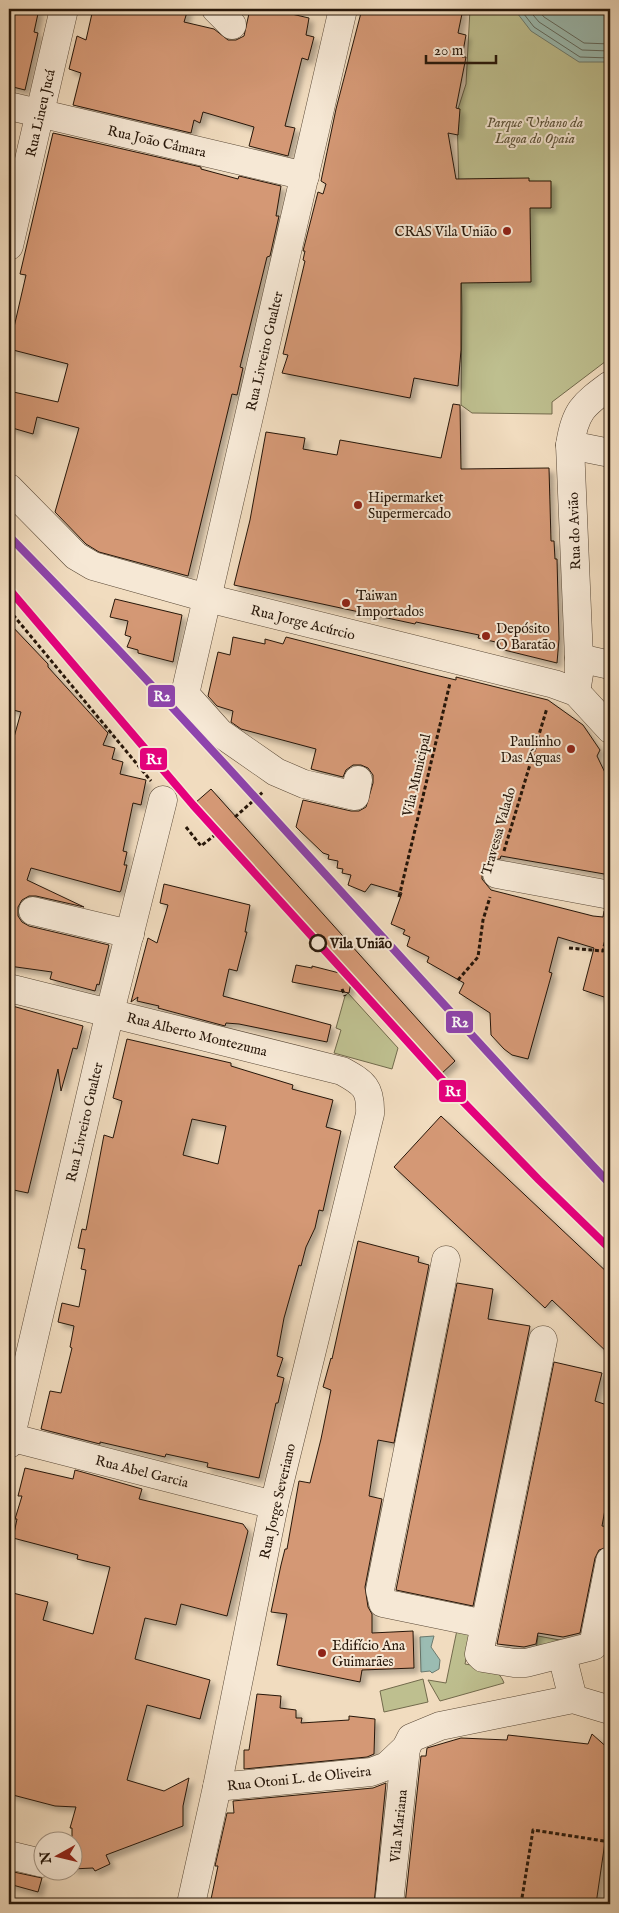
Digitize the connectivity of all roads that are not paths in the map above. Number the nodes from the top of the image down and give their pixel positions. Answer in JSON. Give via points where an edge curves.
{"nodes":[{"id":1,"x":64,"y":9,"type":"edge"},
{"id":2,"x":344,"y":9,"type":"edge"},
{"id":3,"x":9,"y":106,"type":"edge"},
{"id":4,"x":40,"y":113,"type":"junction"},
{"id":5,"x":305,"y":176,"type":"junction"},
{"id":6,"x":9,"y":246,"type":"edge"},
{"id":7,"x":610,"y":385,"type":"edge"},
{"id":8,"x":570,"y":446,"type":"junction"},
{"id":9,"x":610,"y":453,"type":"edge"},
{"id":10,"x":9,"y":488,"type":"edge"},
{"id":11,"x":207,"y":598,"type":"junction"},
{"id":12,"x":579,"y":658,"type":"junction"},
{"id":13,"x":610,"y":665,"type":"edge"},
{"id":14,"x":565,"y":688,"type":"junction"},
{"id":15,"x":610,"y":729,"type":"edge"},
{"id":16,"x":358,"y":780,"type":"dead end"},
{"id":17,"x":163,"y":800,"type":"road end"},
{"id":18,"x":497,"y":874,"type":"road end"},
{"id":19,"x":610,"y":895,"type":"edge"},
{"id":20,"x":33,"y":911,"type":"dead end"},
{"id":21,"x":130,"y":934,"type":"junction"},
{"id":22,"x":9,"y":988,"type":"edge"},
{"id":23,"x":110,"y":1012,"type":"junction"},
{"id":24,"x":371,"y":1100,"type":"joint"},
{"id":25,"x":446,"y":1260,"type":"dead end"},
{"id":26,"x":543,"y":1340,"type":"dead end"},
{"id":27,"x":9,"y":1440,"type":"edge"},
{"id":28,"x":274,"y":1505,"type":"junction"},
{"id":29,"x":610,"y":1561,"type":"edge"},
{"id":30,"x":484,"y":1624,"type":"junction"},
{"id":31,"x":602,"y":1645,"type":"edge"},
{"id":32,"x":562,"y":1655,"type":"junction"},
{"id":33,"x":574,"y":1699,"type":"junction"},
{"id":34,"x":605,"y":1708,"type":"edge"},
{"id":35,"x":406,"y":1748,"type":"junction"},
{"id":36,"x":217,"y":1787,"type":"junction"},
{"id":37,"x":9,"y":1855,"type":"edge"},
{"id":38,"x":32,"y":1861,"type":"edge"},
{"id":39,"x":191,"y":1904,"type":"edge"},
{"id":40,"x":389,"y":1904,"type":"edge"}],
"edges":[{"from":1,"to":4,"type":"street","name":"Rua Lineu Jucá"},
{"from":2,"to":5,"type":"street","name":"Rua Livreiro Gualter"},
{"from":3,"to":4,"type":"street","name":"Rua João Câmara"},
{"from":4,"to":5,"type":"street","name":"Rua João Câmara"},
{"from":4,"to":6,"type":"street","name":"Rua Lineu Jucá"},
{"from":5,"to":11,"type":"street","name":"Rua Livreiro Gualter"},
{"from":7,"to":8,"type":"street","name":"Rua do Avião","via":[[580,410],[573,424]]},
{"from":8,"to":9,"type":"street"},
{"from":8,"to":12,"type":"street","name":"Rua do Avião"},
{"from":10,"to":11,"type":"street","name":"Rua Jorge Acúrcio","via":[[76,556],[93,566]]},
{"from":11,"to":14,"type":"street","name":"Rua Jorge Acúrcio","via":[[456,658]]},
{"from":11,"to":16,"type":"street","name":"Rua Livreiro Gualter","via":[[185,694],[220,733],[276,772],[304,784],[355,796]]},
{"from":12,"to":13,"type":"street"},
{"from":12,"to":14,"type":"street","name":"Rua do Avião","via":[[579,674]]},
{"from":14,"to":15,"type":"street"},
{"from":17,"to":21,"type":"street","name":"Rua Livreiro Gualter"},
{"from":18,"to":19,"type":"street"},
{"from":20,"to":21,"type":"street"},
{"from":21,"to":23,"type":"street","name":"Rua Livreiro Gualter"},
{"from":22,"to":23,"type":"street","name":"Rua Alberto Montezuma"},
{"from":23,"to":24,"type":"street","name":"Rua Alberto Montezuma","via":[[342,1071],[360,1081]]},
{"from":23,"to":27,"type":"street","name":"Rua Livreiro Gualter"},
{"from":24,"to":28,"type":"street","name":"Rua Jorge Severiano"},
{"from":25,"to":30,"type":"street","via":[[380,1590],[383,1604]]},
{"from":26,"to":30,"type":"street"},
{"from":27,"to":28,"type":"street","name":"Rua Abel Garcia"},
{"from":28,"to":36,"type":"street","name":"Rua Jorge Severiano"},
{"from":29,"to":31,"type":"street"},
{"from":30,"to":32,"type":"street","via":[[479,1650],[483,1658],[514,1664]]},
{"from":31,"to":32,"type":"street"},
{"from":32,"to":33,"type":"street"},
{"from":33,"to":34,"type":"street","name":"Rua Otoni L. de Oliveira"},
{"from":33,"to":35,"type":"street","name":"Rua Otoni L. de Oliveira","via":[[440,1726],[411,1738]]},
{"from":35,"to":36,"type":"street","name":"Rua Otoni L. de Oliveira","via":[[387,1766],[371,1772]]},
{"from":35,"to":40,"type":"street","name":"Vila Mariana"},
{"from":36,"to":39,"type":"street","name":"Rua Jorge Severiano"},
{"from":37,"to":38,"type":"street"}]}
